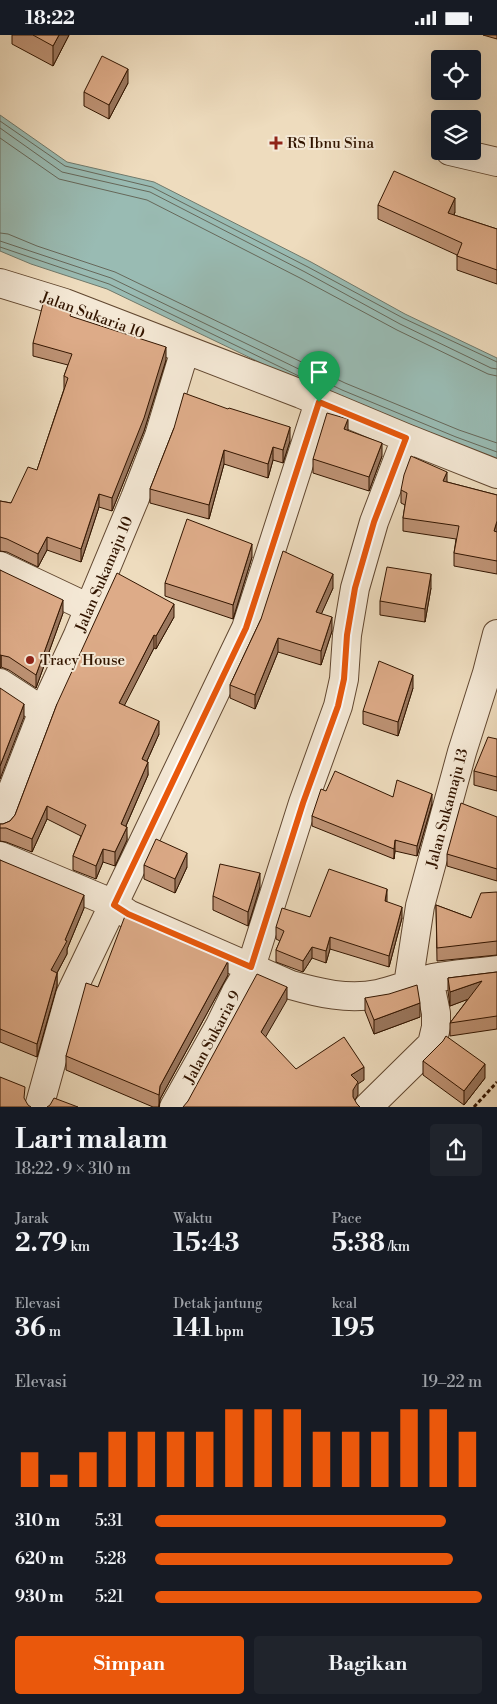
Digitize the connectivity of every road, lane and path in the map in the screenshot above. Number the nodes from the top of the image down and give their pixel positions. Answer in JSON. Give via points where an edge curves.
{"nodes":[{"id":1,"x":481,"y":158,"type":"edge"},
{"id":2,"x":497,"y":162,"type":"edge"},
{"id":3,"x":0,"y":283,"type":"edge"},
{"id":4,"x":185,"y":350,"type":"junction"},
{"id":5,"x":319,"y":402,"type":"junction"},
{"id":6,"x":406,"y":438,"type":"junction"},
{"id":7,"x":497,"y":473,"type":"edge"},
{"id":8,"x":0,"y":566,"type":"edge"},
{"id":9,"x":89,"y":608,"type":"junction"},
{"id":10,"x":497,"y":634,"type":"edge"},
{"id":11,"x":0,"y":683,"type":"edge"},
{"id":12,"x":43,"y":711,"type":"junction"},
{"id":13,"x":0,"y":822,"type":"edge"},
{"id":14,"x":0,"y":856,"type":"edge"},
{"id":15,"x":114,"y":905,"type":"junction"},
{"id":16,"x":251,"y":967,"type":"junction"},
{"id":17,"x":497,"y":970,"type":"edge"},
{"id":18,"x":418,"y":982,"type":"junction"},
{"id":19,"x":497,"y":1082,"type":"edge"},
{"id":20,"x":39,"y":1107,"type":"edge"},
{"id":21,"x":174,"y":1107,"type":"edge"},
{"id":22,"x":368,"y":1107,"type":"edge"},
{"id":23,"x":474,"y":1107,"type":"edge"}],
"edges":[{"from":1,"to":2,"type":"street"},
{"from":3,"to":4,"type":"street","name":"Jalan Sukaria 10","via":[[65,303]]},
{"from":4,"to":5,"type":"street","name":"Jalan Sukaria 10"},
{"from":4,"to":9,"type":"street","name":"Jalan Sukamaju 10","via":[[159,436]]},
{"from":5,"to":6,"type":"street","name":"Jalan Sukaria 10"},
{"from":5,"to":15,"type":"street","via":[[246,628]]},
{"from":6,"to":7,"type":"street","name":"Jalan Sukaria 10"},
{"from":6,"to":16,"type":"street","name":"Jalan Sukaria 9","via":[[374,522],[355,588],[338,706],[303,803]]},
{"from":8,"to":9,"type":"street"},
{"from":9,"to":12,"type":"street","name":"Jalan Sukamaju 10"},
{"from":10,"to":18,"type":"street","name":"Jalan Sukamaju 13","via":[[420,906]]},
{"from":11,"to":12,"type":"street"},
{"from":12,"to":13,"type":"street","name":"Jalan Sukamaju 10"},
{"from":14,"to":15,"type":"street"},
{"from":15,"to":16,"type":"street"},
{"from":15,"to":20,"type":"street","via":[[70,995]]},
{"from":16,"to":18,"type":"street","via":[[291,985],[336,995],[360,997]]},
{"from":16,"to":21,"type":"street","name":"Jalan Sukaria 9"},
{"from":17,"to":18,"type":"street"},
{"from":18,"to":22,"type":"street","via":[[436,1013],[432,1044]]},
{"from":19,"to":23,"type":"path"}]}
